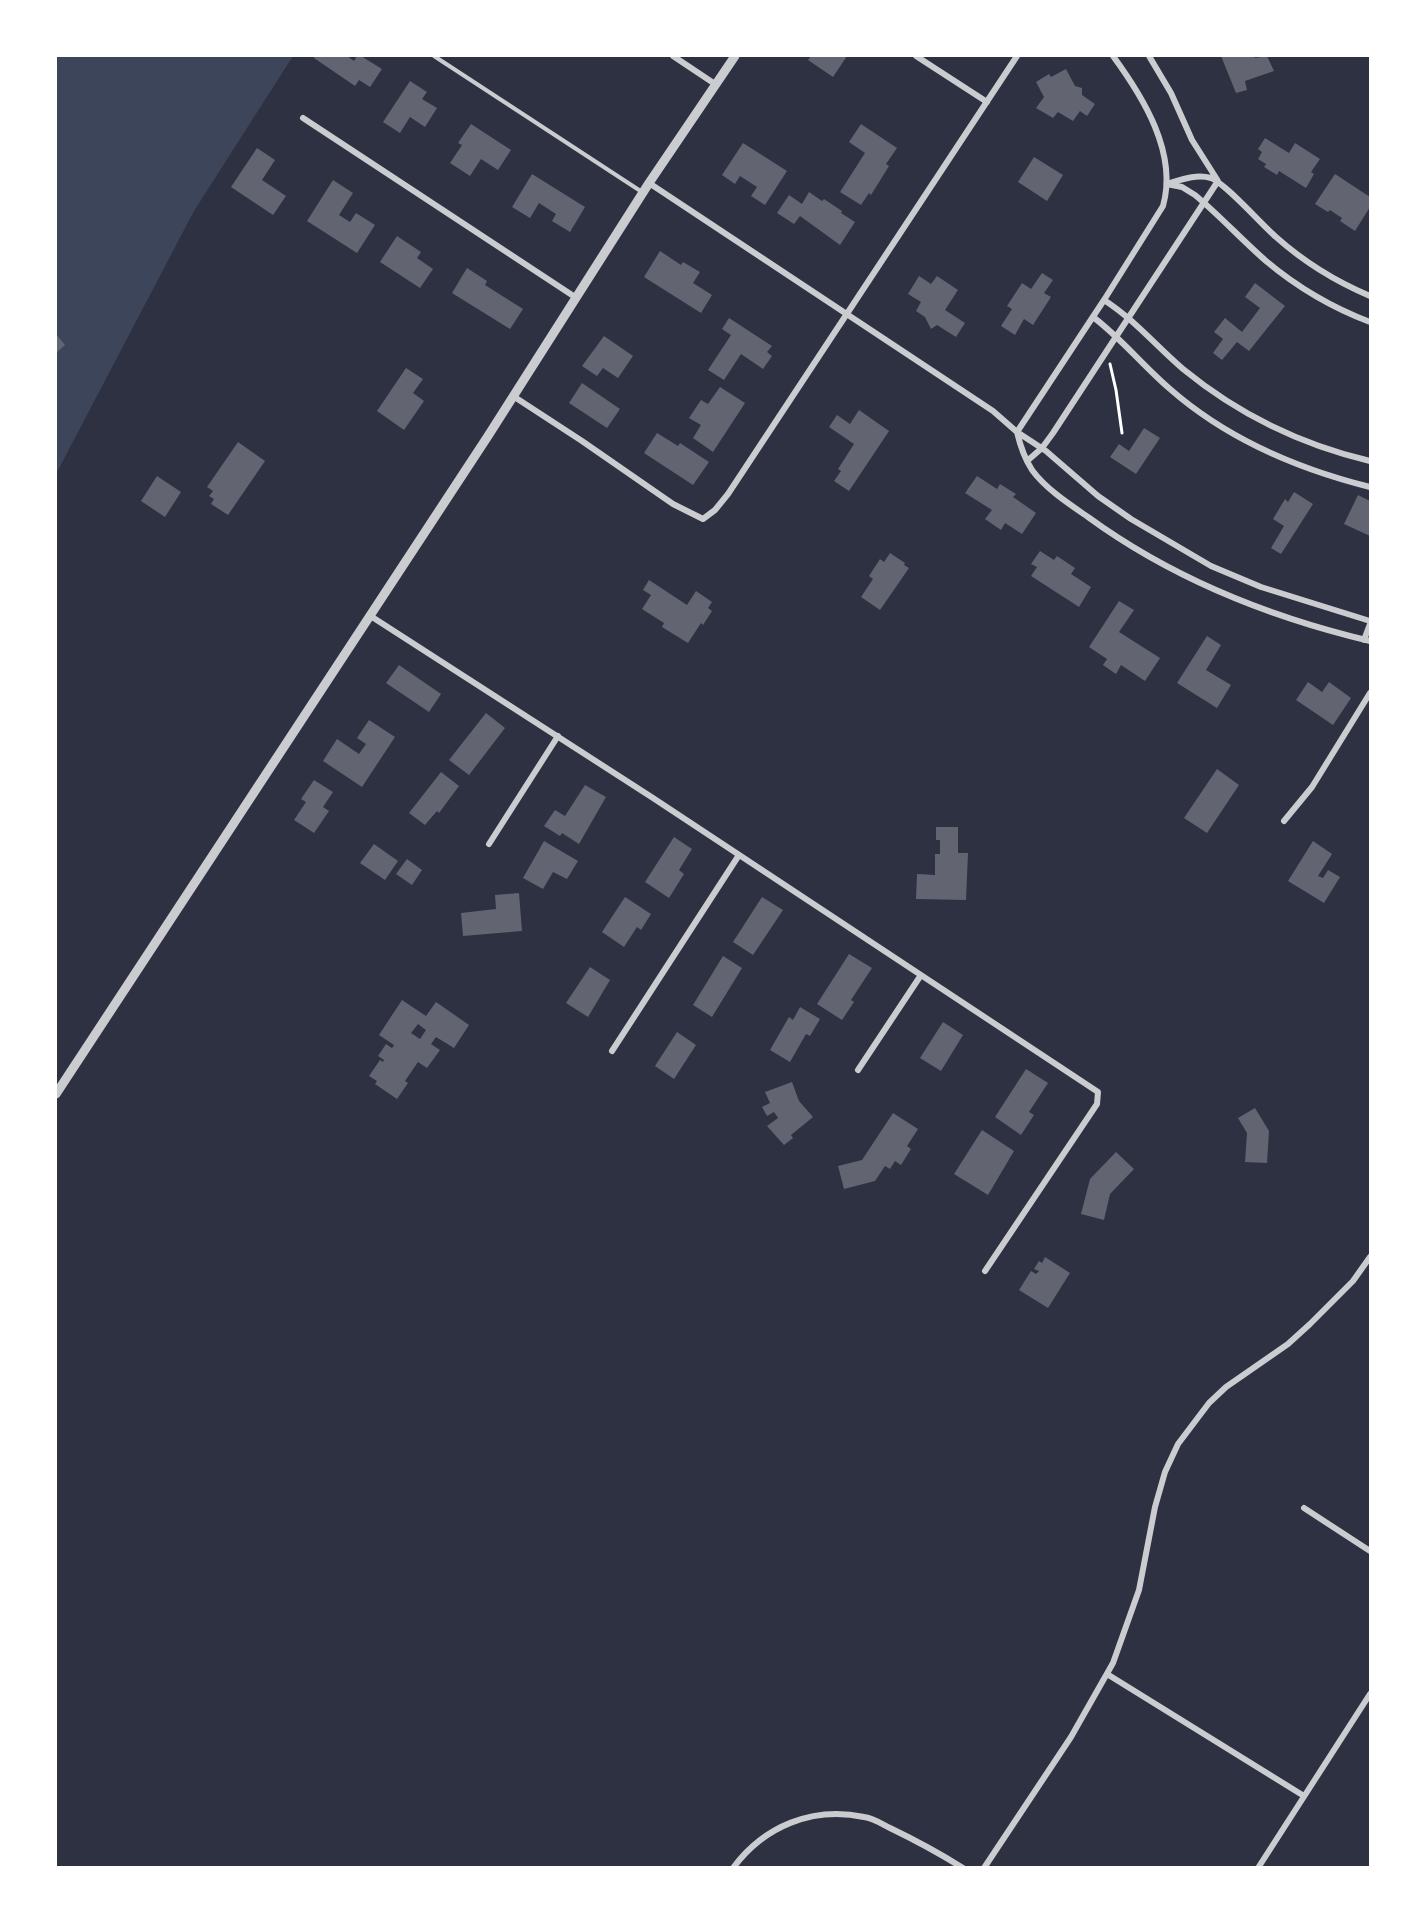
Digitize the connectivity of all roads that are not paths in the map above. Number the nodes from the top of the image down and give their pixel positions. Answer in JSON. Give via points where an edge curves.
{"nodes":[{"id":1,"x":434,"y":56,"type":"edge"},
{"id":2,"x":673,"y":56,"type":"edge"},
{"id":3,"x":735,"y":56,"type":"edge"},
{"id":4,"x":916,"y":56,"type":"edge"},
{"id":5,"x":1017,"y":56,"type":"edge"},
{"id":6,"x":1113,"y":56,"type":"edge"},
{"id":7,"x":1149,"y":56,"type":"edge"},
{"id":8,"x":715,"y":84,"type":"junction"},
{"id":9,"x":987,"y":102,"type":"junction"},
{"id":10,"x":303,"y":118,"type":"dead end"},
{"id":11,"x":1218,"y":182,"type":"junction"},
{"id":12,"x":649,"y":183,"type":"junction"},
{"id":13,"x":1167,"y":184,"type":"junction"},
{"id":14,"x":643,"y":193,"type":"junction"},
{"id":15,"x":1204,"y":203,"type":"junction"},
{"id":16,"x":1371,"y":296,"type":"edge"},
{"id":17,"x":575,"y":297,"type":"junction"},
{"id":18,"x":1104,"y":300,"type":"junction"},
{"id":19,"x":846,"y":314,"type":"junction"},
{"id":20,"x":1093,"y":316,"type":"junction"},
{"id":21,"x":1129,"y":317,"type":"junction"},
{"id":22,"x":1371,"y":322,"type":"edge"},
{"id":23,"x":1117,"y":337,"type":"junction"},
{"id":24,"x":513,"y":396,"type":"junction"},
{"id":25,"x":1017,"y":432,"type":"junction"},
{"id":26,"x":1042,"y":448,"type":"junction"},
{"id":27,"x":1027,"y":461,"type":"junction"},
{"id":28,"x":1371,"y":461,"type":"edge"},
{"id":29,"x":1371,"y":487,"type":"edge"},
{"id":30,"x":369,"y":615,"type":"junction"},
{"id":31,"x":1371,"y":622,"type":"edge"},
{"id":32,"x":1367,"y":640,"type":"edge"},
{"id":33,"x":1371,"y":693,"type":"edge"},
{"id":34,"x":558,"y":736,"type":"junction"},
{"id":35,"x":1284,"y":821,"type":"dead end"},
{"id":36,"x":489,"y":844,"type":"dead end"},
{"id":37,"x":739,"y":855,"type":"junction"},
{"id":38,"x":921,"y":975,"type":"junction"},
{"id":39,"x":612,"y":1051,"type":"dead end"},
{"id":40,"x":858,"y":1070,"type":"dead end"},
{"id":41,"x":56,"y":1094,"type":"edge"},
{"id":42,"x":1369,"y":1262,"type":"edge"},
{"id":43,"x":985,"y":1271,"type":"dead end"},
{"id":44,"x":1304,"y":1508,"type":"dead end"},
{"id":45,"x":1371,"y":1551,"type":"edge"},
{"id":46,"x":1107,"y":1674,"type":"junction"},
{"id":47,"x":1371,"y":1694,"type":"edge"},
{"id":48,"x":1304,"y":1796,"type":"junction"},
{"id":49,"x":733,"y":1868,"type":"edge"},
{"id":50,"x":963,"y":1868,"type":"edge"},
{"id":51,"x":984,"y":1868,"type":"edge"},
{"id":52,"x":1258,"y":1868,"type":"edge"}],
"edges":[{"from":1,"to":14,"type":"lane"},
{"from":2,"to":8,"type":"street"},
{"from":3,"to":8,"type":"street"},
{"from":4,"to":9,"type":"street"},
{"from":5,"to":9,"type":"street"},
{"from":6,"to":13,"type":"street","via":[[1149,115],[1164,154]]},
{"from":7,"to":11,"type":"street"},
{"from":8,"to":12,"type":"street"},
{"from":9,"to":19,"type":"street"},
{"from":10,"to":17,"type":"street"},
{"from":11,"to":13,"type":"street","via":[[1205,176]]},
{"from":11,"to":15,"type":"street"},
{"from":11,"to":16,"type":"street","via":[[1295,253]]},
{"from":12,"to":14,"type":"street"},
{"from":12,"to":19,"type":"street"},
{"from":13,"to":15,"type":"street","via":[[1182,187]]},
{"from":13,"to":18,"type":"street","via":[[1163,206]]},
{"from":14,"to":17,"type":"street"},
{"from":15,"to":21,"type":"street"},
{"from":15,"to":22,"type":"street","via":[[1290,279]]},
{"from":17,"to":24,"type":"street"},
{"from":18,"to":20,"type":"street"},
{"from":18,"to":21,"type":"street"},
{"from":19,"to":24,"type":"street","via":[[728,494],[703,519],[673,504]]},
{"from":19,"to":25,"type":"street","via":[[993,411]]},
{"from":20,"to":23,"type":"street"},
{"from":20,"to":25,"type":"street"},
{"from":21,"to":23,"type":"street"},
{"from":21,"to":28,"type":"street","via":[[1184,370],[1246,413],[1309,443]]},
{"from":23,"to":26,"type":"street"},
{"from":23,"to":29,"type":"street","via":[[1168,388],[1224,429],[1307,468]]},
{"from":24,"to":30,"type":"street"},
{"from":25,"to":26,"type":"street"},
{"from":25,"to":27,"type":"street"},
{"from":26,"to":27,"type":"street"},
{"from":26,"to":31,"type":"street","via":[[1118,510],[1211,566],[1261,587]]},
{"from":27,"to":32,"type":"street","via":[[1040,479],[1072,506],[1124,543],[1182,576],[1293,621]]},
{"from":30,"to":34,"type":"street"},
{"from":30,"to":41,"type":"street"},
{"from":31,"to":32,"type":"street"},
{"from":33,"to":35,"type":"street","via":[[1312,787]]},
{"from":34,"to":36,"type":"street"},
{"from":34,"to":37,"type":"street"},
{"from":37,"to":38,"type":"street"},
{"from":37,"to":39,"type":"street"},
{"from":38,"to":40,"type":"street"},
{"from":38,"to":43,"type":"street","via":[[1098,1092],[1097,1104]]},
{"from":42,"to":46,"type":"street","via":[[1288,1344],[1209,1403],[1178,1444],[1155,1507],[1139,1590]]},
{"from":44,"to":45,"type":"street"},
{"from":46,"to":48,"type":"street"},
{"from":46,"to":51,"type":"street","via":[[1071,1737]]},
{"from":47,"to":48,"type":"street"},
{"from":48,"to":52,"type":"street"},
{"from":49,"to":50,"type":"street","via":[[766,1834],[788,1823],[811,1816],[843,1814],[866,1817],[920,1842]]}]}
